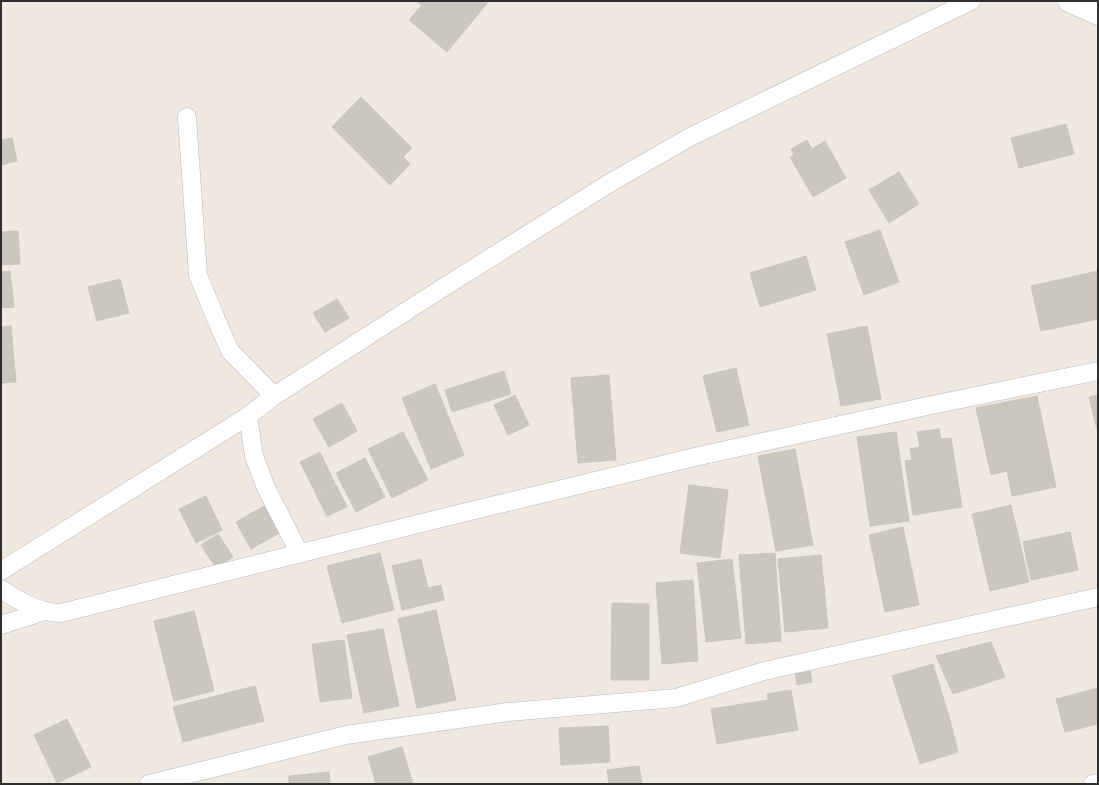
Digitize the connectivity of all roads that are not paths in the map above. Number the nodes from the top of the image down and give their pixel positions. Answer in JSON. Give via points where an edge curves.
{"nodes":[{"id":1,"x":971,"y":1,"type":"edge"},
{"id":2,"x":1069,"y":1,"type":"edge"},
{"id":3,"x":1098,"y":14,"type":"edge"},
{"id":4,"x":187,"y":117,"type":"dead end"},
{"id":5,"x":1098,"y":371,"type":"edge"},
{"id":6,"x":274,"y":396,"type":"junction"},
{"id":7,"x":248,"y":416,"type":"junction"},
{"id":8,"x":300,"y":554,"type":"junction"},
{"id":9,"x":1,"y":571,"type":"edge"},
{"id":10,"x":1,"y":589,"type":"edge"},
{"id":11,"x":1098,"y":597,"type":"edge"},
{"id":12,"x":45,"y":611,"type":"junction"},
{"id":13,"x":1,"y":625,"type":"edge"},
{"id":14,"x":1098,"y":783,"type":"edge"},
{"id":15,"x":148,"y":784,"type":"edge"},
{"id":16,"x":1093,"y":784,"type":"edge"}],
"edges":[{"from":1,"to":6,"type":"street","via":[[690,138],[608,184]]},
{"from":2,"to":3,"type":"street"},
{"from":4,"to":6,"type":"street","via":[[198,275],[230,351]]},
{"from":5,"to":8,"type":"street","via":[[699,456]]},
{"from":6,"to":7,"type":"street"},
{"from":7,"to":8,"type":"street","via":[[254,456],[267,490]]},
{"from":7,"to":9,"type":"street"},
{"from":8,"to":12,"type":"street","via":[[61,613]]},
{"from":10,"to":12,"type":"street"},
{"from":11,"to":15,"type":"street","via":[[764,671],[676,698],[508,712],[346,735]]},
{"from":12,"to":13,"type":"street"},
{"from":14,"to":16,"type":"street"}]}
